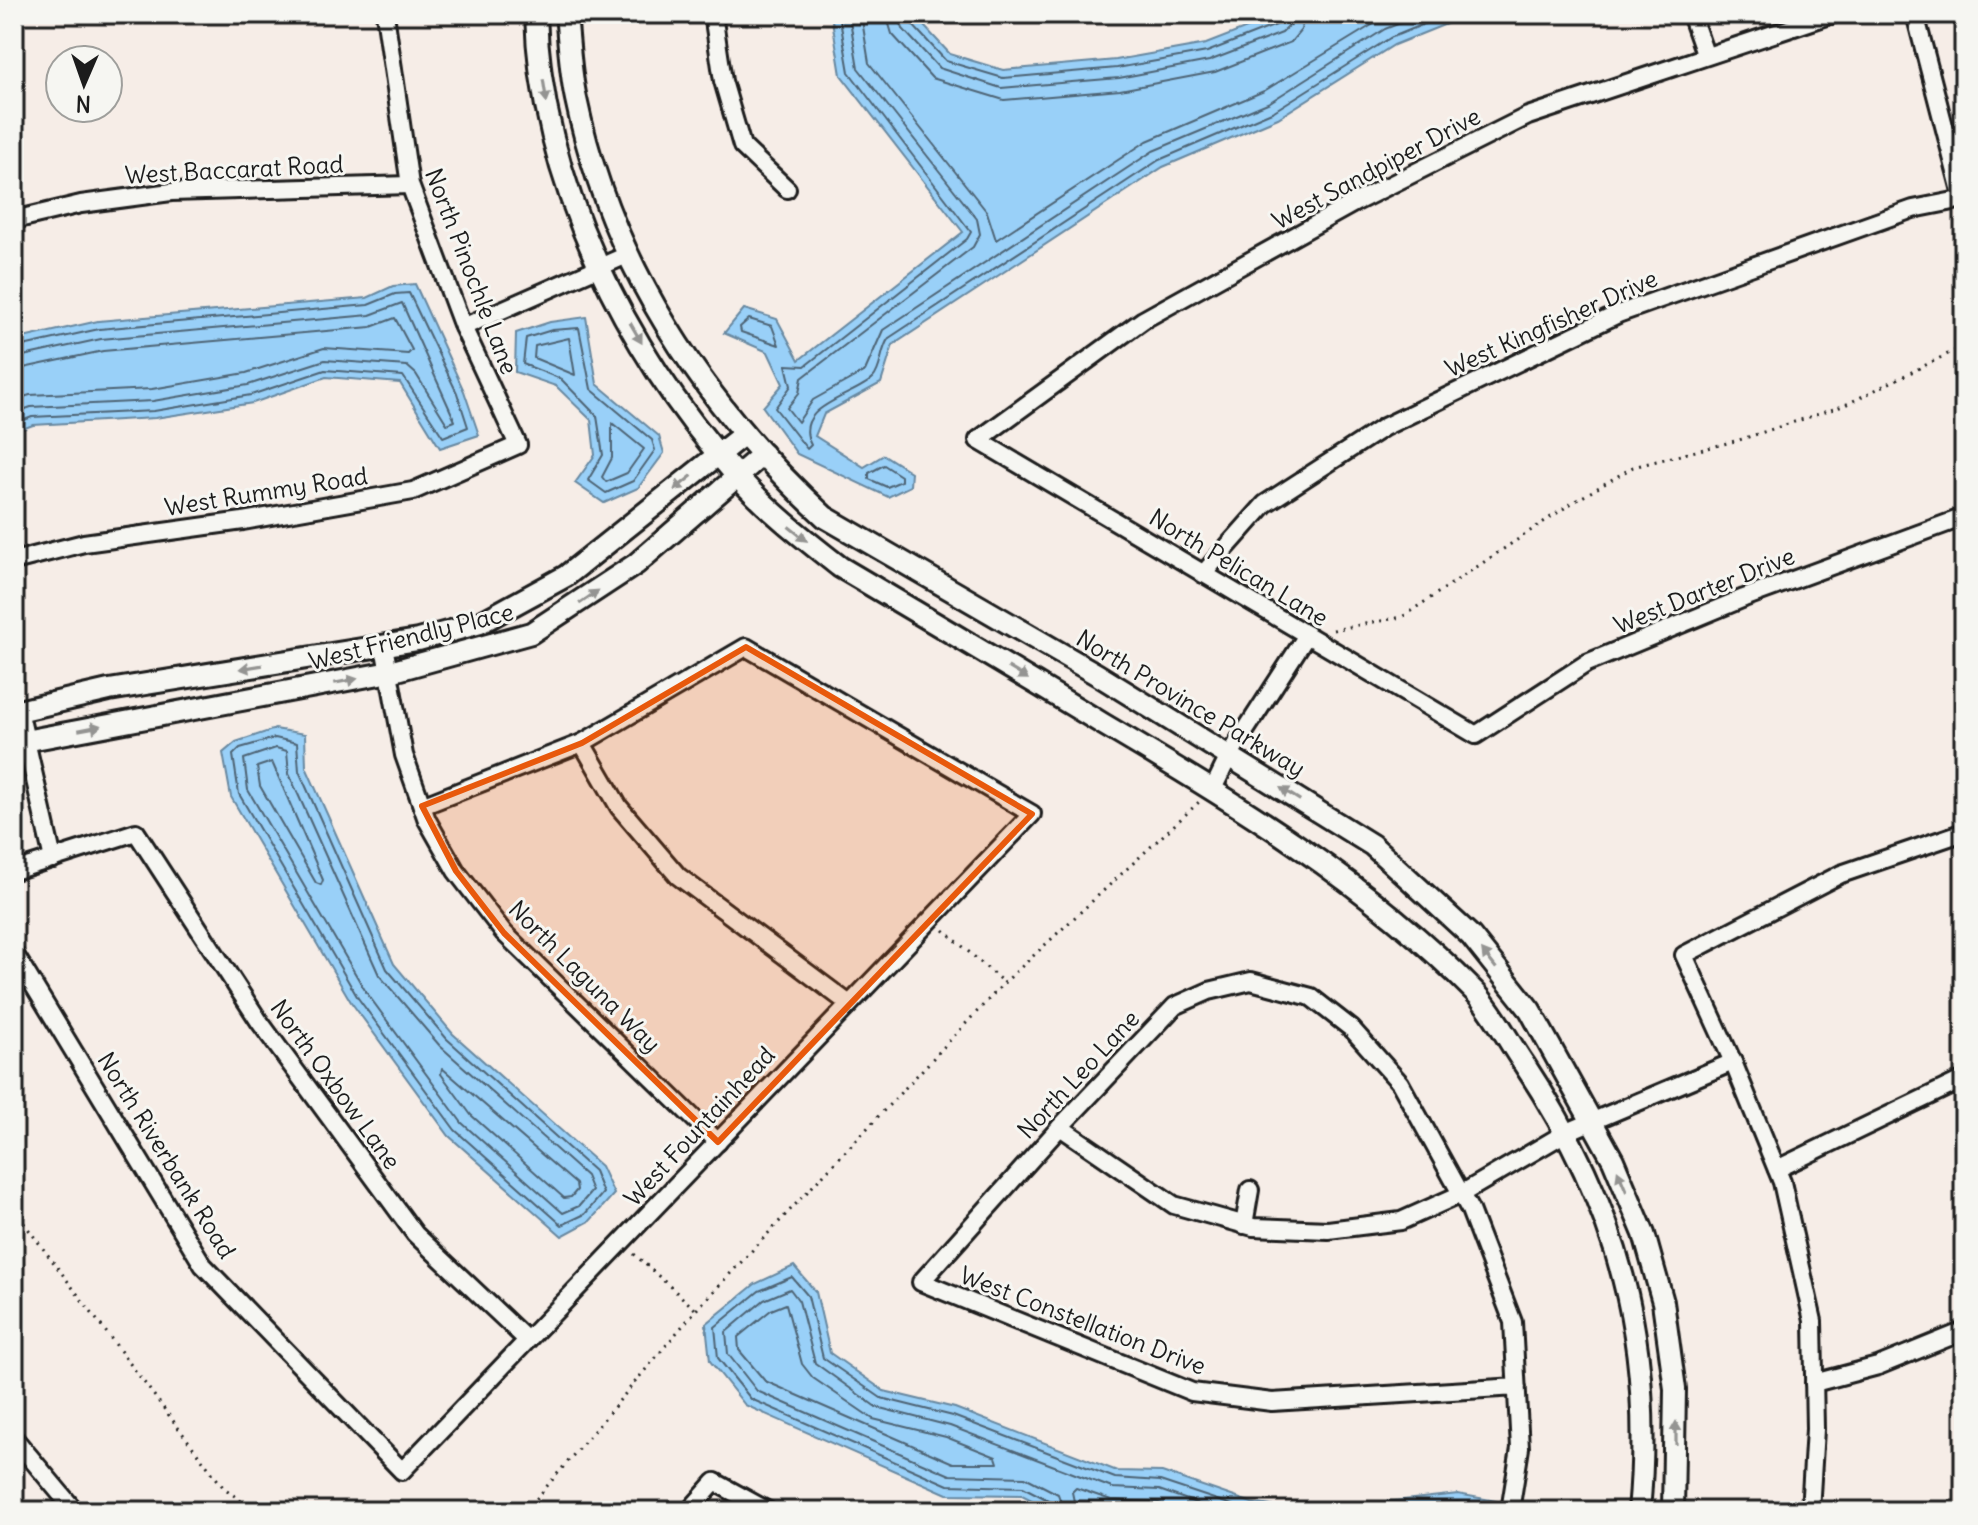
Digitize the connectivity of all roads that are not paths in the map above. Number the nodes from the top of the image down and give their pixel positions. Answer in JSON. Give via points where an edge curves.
{"nodes":[{"id":1,"x":385,"y":14,"type":"edge"},
{"id":2,"x":536,"y":14,"type":"edge"},
{"id":3,"x":566,"y":14,"type":"edge"},
{"id":4,"x":713,"y":14,"type":"edge"},
{"id":5,"x":1691,"y":14,"type":"edge"},
{"id":6,"x":1833,"y":14,"type":"edge"},
{"id":7,"x":1915,"y":14,"type":"edge"},
{"id":8,"x":1705,"y":54,"type":"junction"},
{"id":9,"x":410,"y":185,"type":"junction"},
{"id":10,"x":787,"y":189,"type":"dead end"},
{"id":11,"x":1964,"y":199,"type":"edge"},
{"id":12,"x":14,"y":220,"type":"edge"},
{"id":13,"x":627,"y":255,"type":"junction"},
{"id":14,"x":598,"y":266,"type":"junction"},
{"id":15,"x":463,"y":327,"type":"junction"},
{"id":16,"x":744,"y":434,"type":"junction"},
{"id":17,"x":978,"y":440,"type":"joint"},
{"id":18,"x":518,"y":445,"type":"joint"},
{"id":19,"x":719,"y":454,"type":"junction"},
{"id":20,"x":763,"y":454,"type":"junction"},
{"id":21,"x":737,"y":476,"type":"junction"},
{"id":22,"x":1964,"y":517,"type":"edge"},
{"id":23,"x":14,"y":561,"type":"edge"},
{"id":24,"x":1203,"y":574,"type":"junction"},
{"id":25,"x":1307,"y":635,"type":"junction"},
{"id":26,"x":384,"y":646,"type":"junction"},
{"id":27,"x":390,"y":672,"type":"junction"},
{"id":28,"x":16,"y":711,"type":"edge"},
{"id":29,"x":1476,"y":735,"type":"joint"},
{"id":30,"x":21,"y":742,"type":"edge"},
{"id":31,"x":582,"y":743,"type":"junction"},
{"id":32,"x":1229,"y":756,"type":"junction"},
{"id":33,"x":1213,"y":789,"type":"junction"},
{"id":34,"x":422,"y":806,"type":"junction"},
{"id":35,"x":1964,"y":832,"type":"edge"},
{"id":36,"x":53,"y":859,"type":"junction"},
{"id":37,"x":14,"y":871,"type":"edge"},
{"id":38,"x":14,"y":953,"type":"edge"},
{"id":39,"x":848,"y":1003,"type":"junction"},
{"id":40,"x":1733,"y":1062,"type":"junction"},
{"id":41,"x":1964,"y":1079,"type":"edge"},
{"id":42,"x":1580,"y":1126,"type":"junction"},
{"id":43,"x":1060,"y":1127,"type":"junction"},
{"id":44,"x":718,"y":1142,"type":"junction"},
{"id":45,"x":1777,"y":1169,"type":"junction"},
{"id":46,"x":1250,"y":1190,"type":"dead end"},
{"id":47,"x":1461,"y":1194,"type":"junction"},
{"id":48,"x":1244,"y":1225,"type":"junction"},
{"id":49,"x":921,"y":1282,"type":"joint"},
{"id":50,"x":1964,"y":1331,"type":"edge"},
{"id":51,"x":527,"y":1340,"type":"junction"},
{"id":52,"x":1814,"y":1383,"type":"junction"},
{"id":53,"x":1517,"y":1387,"type":"junction"},
{"id":54,"x":14,"y":1438,"type":"edge"},
{"id":55,"x":402,"y":1471,"type":"joint"},
{"id":56,"x":75,"y":1511,"type":"edge"},
{"id":57,"x":689,"y":1511,"type":"edge"},
{"id":58,"x":768,"y":1511,"type":"edge"},
{"id":59,"x":1510,"y":1511,"type":"edge"},
{"id":60,"x":1639,"y":1511,"type":"edge"},
{"id":61,"x":1673,"y":1511,"type":"edge"},
{"id":62,"x":1810,"y":1511,"type":"edge"}],
"edges":[{"from":1,"to":9,"type":"street","name":"North Pinochle Lane"},
{"from":2,"to":14,"type":"street","name":"North Province Parkway","one_way":true,"via":[[549,112],[567,182]]},
{"from":3,"to":13,"type":"street","name":"North Province Parkway","via":[[578,109]]},
{"from":4,"to":10,"type":"street","via":[[723,81],[742,146]]},
{"from":5,"to":8,"type":"street"},
{"from":6,"to":8,"type":"street","name":"West Sandpiper Drive"},
{"from":7,"to":11,"type":"street"},
{"from":8,"to":17,"type":"street","name":"West Sandpiper Drive","via":[[1528,116],[1356,202],[1143,320]]},
{"from":9,"to":12,"type":"street","name":"West Baccarat Road","via":[[171,192]]},
{"from":9,"to":15,"type":"street","name":"North Pinochle Lane"},
{"from":11,"to":24,"type":"street","name":"West Kingfisher Drive","via":[[1913,209],[1618,314],[1384,427],[1265,504]]},
{"from":13,"to":14,"type":"street"},
{"from":13,"to":16,"type":"street","name":"North Province Parkway","via":[[679,346]]},
{"from":14,"to":15,"type":"street"},
{"from":14,"to":19,"type":"street","name":"North Province Parkway","one_way":true,"via":[[661,377]]},
{"from":15,"to":18,"type":"street","name":"North Pinochle Lane"},
{"from":16,"to":19,"type":"street","name":"West Friendly Place"},
{"from":16,"to":20,"type":"street","name":"North Province Parkway"},
{"from":17,"to":24,"type":"street","name":"North Pelican Lane"},
{"from":18,"to":23,"type":"street","name":"West Rummy Road","via":[[413,491],[84,543]]},
{"from":19,"to":21,"type":"street","name":"North Province Parkway"},
{"from":19,"to":26,"type":"street","name":"West Friendly Place","one_way":true,"via":[[566,576],[512,608],[480,623]]},
{"from":20,"to":21,"type":"street","name":"West Friendly Place"},
{"from":20,"to":32,"type":"street","name":"North Province Parkway","via":[[825,517]]},
{"from":27,"to":21,"type":"street","name":"West Friendly Place","one_way":true,"via":[[531,633],[636,564]]},
{"from":21,"to":33,"type":"street","name":"North Province Parkway","one_way":true,"via":[[785,524],[840,567]]},
{"from":22,"to":29,"type":"street","name":"West Darter Drive","via":[[1587,663]]},
{"from":24,"to":25,"type":"street","name":"North Pelican Lane"},
{"from":25,"to":29,"type":"street","name":"North Pelican Lane"},
{"from":25,"to":32,"type":"street"},
{"from":26,"to":27,"type":"street","name":"North Laguna Way"},
{"from":26,"to":28,"type":"street","name":"West Friendly Place","one_way":true,"via":[[109,690]]},
{"from":30,"to":27,"type":"street","name":"West Friendly Place","one_way":true},
{"from":27,"to":34,"type":"street","name":"North Laguna Way","via":[[404,755]]},
{"from":28,"to":30,"type":"street"},
{"from":30,"to":36,"type":"street"},
{"from":31,"to":34,"type":"street"},
{"from":31,"to":39,"type":"street","via":[[619,807],[678,876]]},
{"from":31,"to":39,"type":"street","name":"West Fountainhead","via":[[746,647],[1032,814]]},
{"from":32,"to":33,"type":"street"},
{"from":42,"to":32,"type":"street","name":"North Province Parkway","one_way":true,"via":[[1530,1010],[1471,936],[1372,845]]},
{"from":33,"to":42,"type":"street","name":"North Province Parkway","via":[[1392,916],[1478,995]]},
{"from":34,"to":44,"type":"street","name":"North Laguna Way","via":[[456,871],[504,933]]},
{"from":35,"to":40,"type":"street","via":[[1841,874],[1684,955]]},
{"from":36,"to":37,"type":"street"},
{"from":36,"to":51,"type":"street","name":"North Oxbow Lane","via":[[136,832],[259,1021],[415,1234]]},
{"from":38,"to":55,"type":"street","name":"North Riverbank Road","via":[[203,1265]]},
{"from":39,"to":44,"type":"street","name":"West Fountainhead"},
{"from":40,"to":42,"type":"street"},
{"from":40,"to":45,"type":"street"},
{"from":41,"to":45,"type":"street"},
{"from":42,"to":47,"type":"street"},
{"from":42,"to":60,"type":"street","name":"North Province Parkway","via":[[1591,1180],[1614,1238],[1631,1306],[1643,1393]]},
{"from":61,"to":42,"type":"street","name":"North Province Parkway","one_way":true,"via":[[1675,1389],[1663,1302],[1644,1234],[1613,1160]]},
{"from":43,"to":47,"type":"street","name":"North Leo Lane","via":[[1175,1006],[1251,981],[1311,997],[1352,1029],[1400,1083]]},
{"from":43,"to":48,"type":"street","via":[[1174,1205]]},
{"from":43,"to":49,"type":"street","name":"North Leo Lane"},
{"from":44,"to":51,"type":"street","name":"West Fountainhead"},
{"from":45,"to":52,"type":"street","via":[[1813,1321]]},
{"from":46,"to":48,"type":"street"},
{"from":47,"to":48,"type":"street","via":[[1401,1221],[1328,1230]]},
{"from":47,"to":53,"type":"street","via":[[1513,1322]]},
{"from":49,"to":53,"type":"street","name":"West Constellation Drive","via":[[1192,1392],[1272,1402]]},
{"from":50,"to":52,"type":"street","via":[[1878,1366]]},
{"from":51,"to":55,"type":"street","name":"West Fountainhead"},
{"from":52,"to":62,"type":"street"},
{"from":53,"to":59,"type":"street","via":[[1520,1448]]},
{"from":54,"to":56,"type":"street"},
{"from":57,"to":58,"type":"street","via":[[715,1482]]}]}
